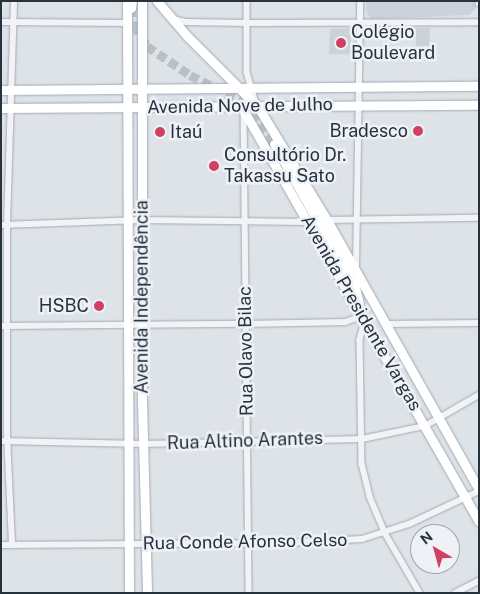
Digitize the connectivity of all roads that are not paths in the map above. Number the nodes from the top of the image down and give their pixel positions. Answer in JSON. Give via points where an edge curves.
{"nodes":[{"id":1,"x":14,"y":1,"type":"edge"},
{"id":2,"x":142,"y":1,"type":"edge"},
{"id":3,"x":157,"y":1,"type":"edge"},
{"id":4,"x":247,"y":1,"type":"edge"},
{"id":5,"x":360,"y":1,"type":"edge"},
{"id":6,"x":130,"y":3,"type":"edge"},
{"id":7,"x":171,"y":18,"type":"junction"},
{"id":8,"x":1,"y":22,"type":"edge"},
{"id":9,"x":13,"y":22,"type":"junction"},
{"id":10,"x":479,"y":22,"type":"edge"},
{"id":11,"x":127,"y":23,"type":"junction"},
{"id":12,"x":247,"y":23,"type":"junction"},
{"id":13,"x":359,"y":24,"type":"junction"},
{"id":14,"x":479,"y":86,"type":"edge"},
{"id":15,"x":358,"y":87,"type":"junction"},
{"id":16,"x":238,"y":88,"type":"junction"},
{"id":17,"x":251,"y":88,"type":"junction"},
{"id":18,"x":141,"y":89,"type":"junction"},
{"id":19,"x":6,"y":90,"type":"edge"},
{"id":20,"x":125,"y":90,"type":"junction"},
{"id":21,"x":359,"y":104,"type":"junction"},
{"id":22,"x":479,"y":105,"type":"edge"},
{"id":23,"x":125,"y":107,"type":"junction"},
{"id":24,"x":141,"y":107,"type":"junction"},
{"id":25,"x":258,"y":107,"type":"junction"},
{"id":26,"x":6,"y":108,"type":"edge"},
{"id":27,"x":243,"y":108,"type":"junction"},
{"id":28,"x":273,"y":143,"type":"tunnel mouth"},
{"id":29,"x":479,"y":218,"type":"edge"},
{"id":30,"x":141,"y":220,"type":"junction"},
{"id":31,"x":328,"y":220,"type":"junction"},
{"id":32,"x":126,"y":221,"type":"junction"},
{"id":33,"x":244,"y":221,"type":"junction"},
{"id":34,"x":357,"y":221,"type":"junction"},
{"id":35,"x":310,"y":222,"type":"junction"},
{"id":36,"x":4,"y":226,"type":"edge"},
{"id":37,"x":356,"y":271,"type":"junction"},
{"id":38,"x":364,"y":318,"type":"junction"},
{"id":39,"x":479,"y":323,"type":"edge"},
{"id":40,"x":127,"y":324,"type":"junction"},
{"id":41,"x":142,"y":324,"type":"junction"},
{"id":42,"x":245,"y":324,"type":"junction"},
{"id":43,"x":386,"y":324,"type":"junction"},
{"id":44,"x":4,"y":326,"type":"edge"},
{"id":45,"x":479,"y":395,"type":"edge"},
{"id":46,"x":439,"y":418,"type":"junction"},
{"id":47,"x":426,"y":426,"type":"junction"},
{"id":48,"x":362,"y":439,"type":"junction"},
{"id":49,"x":4,"y":441,"type":"edge"},
{"id":50,"x":248,"y":441,"type":"junction"},
{"id":51,"x":128,"y":443,"type":"junction"},
{"id":52,"x":143,"y":444,"type":"junction"},
{"id":53,"x":479,"y":491,"type":"edge"},
{"id":54,"x":465,"y":498,"type":"junction"},
{"id":55,"x":479,"y":522,"type":"edge"},
{"id":56,"x":385,"y":533,"type":"junction"},
{"id":57,"x":248,"y":542,"type":"junction"},
{"id":58,"x":1,"y":544,"type":"edge"},
{"id":59,"x":148,"y":544,"type":"junction"},
{"id":60,"x":12,"y":545,"type":"junction"},
{"id":61,"x":129,"y":545,"type":"junction"},
{"id":62,"x":479,"y":581,"type":"edge"},
{"id":63,"x":129,"y":593,"type":"edge"},
{"id":64,"x":147,"y":593,"type":"edge"},
{"id":65,"x":249,"y":593,"type":"edge"},
{"id":66,"x":420,"y":593,"type":"edge"},
{"id":67,"x":455,"y":593,"type":"edge"}],
"edges":[{"from":1,"to":9,"type":"street"},
{"from":2,"to":18,"type":"main road","name":"Avenida Independência"},
{"from":3,"to":7,"type":"main road"},
{"from":4,"to":12,"type":"street"},
{"from":5,"to":13,"type":"street"},
{"from":6,"to":11,"type":"main road","name":"Avenida Independência"},
{"from":7,"to":12,"type":"street","via":[[185,22]]},
{"from":7,"to":16,"type":"main road"},
{"from":8,"to":9,"type":"street"},
{"from":9,"to":11,"type":"street"},
{"from":9,"to":19,"type":"street"},
{"from":10,"to":13,"type":"street"},
{"from":11,"to":20,"type":"main road","name":"Avenida Independência"},
{"from":12,"to":13,"type":"street"},
{"from":12,"to":17,"type":"street","via":[[247,72]]},
{"from":13,"to":15,"type":"street"},
{"from":14,"to":15,"type":"main road","name":"Avenida Nove de Julho"},
{"from":15,"to":17,"type":"main road","name":"Avenida Nove de Julho"},
{"from":15,"to":21,"type":"street"},
{"from":16,"to":17,"type":"main road","name":"Avenida Nove de Julho"},
{"from":16,"to":18,"type":"main road","name":"Avenida Nove de Julho"},
{"from":16,"to":25,"type":"main road"},
{"from":17,"to":25,"type":"street","name":"Avenida Presidente Vargas"},
{"from":18,"to":20,"type":"main road","name":"Avenida Nove de Julho"},
{"from":18,"to":24,"type":"main road","name":"Avenida Independência"},
{"from":19,"to":20,"type":"main road","name":"Avenida Nove de Julho"},
{"from":19,"to":26,"type":"street"},
{"from":20,"to":23,"type":"main road","name":"Avenida Independência"},
{"from":21,"to":22,"type":"main road","name":"Avenida Nove de Julho"},
{"from":21,"to":25,"type":"main road","name":"Avenida Nove de Julho"},
{"from":21,"to":34,"type":"street"},
{"from":23,"to":24,"type":"main road","name":"Avenida Nove de Julho"},
{"from":23,"to":26,"type":"main road","name":"Avenida Nove de Julho"},
{"from":23,"to":32,"type":"main road","name":"Avenida Independência"},
{"from":24,"to":27,"type":"main road","name":"Avenida Nove de Julho"},
{"from":24,"to":30,"type":"main road","name":"Avenida Independência"},
{"from":25,"to":27,"type":"main road","name":"Avenida Nove de Julho"},
{"from":25,"to":31,"type":"main road","name":"Avenida Presidente Vargas"},
{"from":26,"to":36,"type":"street"},
{"from":27,"to":33,"type":"street","name":"Rua Olavo Bilac"},
{"from":27,"to":35,"type":"main road","name":"Avenida Presidente Vargas"},
{"from":28,"to":38,"type":"main road","via":[[355,287]]},
{"from":29,"to":34,"type":"street"},
{"from":30,"to":32,"type":"street"},
{"from":30,"to":33,"type":"street"},
{"from":30,"to":41,"type":"main road","name":"Avenida Independência"},
{"from":31,"to":34,"type":"street"},
{"from":31,"to":37,"type":"main road","name":"Avenida Presidente Vargas"},
{"from":32,"to":36,"type":"street"},
{"from":32,"to":40,"type":"main road","name":"Avenida Independência"},
{"from":33,"to":35,"type":"street"},
{"from":33,"to":42,"type":"street","name":"Rua Olavo Bilac"},
{"from":34,"to":37,"type":"street"},
{"from":35,"to":38,"type":"main road","name":"Avenida Presidente Vargas"},
{"from":36,"to":44,"type":"street"},
{"from":37,"to":43,"type":"main road","name":"Avenida Presidente Vargas"},
{"from":38,"to":42,"type":"street","via":[[345,322]]},
{"from":38,"to":47,"type":"main road","name":"Avenida Presidente Vargas"},
{"from":38,"to":48,"type":"street","via":[[360,340]]},
{"from":39,"to":43,"type":"street"},
{"from":40,"to":41,"type":"street"},
{"from":40,"to":44,"type":"street"},
{"from":40,"to":51,"type":"main road","name":"Avenida Independência"},
{"from":41,"to":42,"type":"street"},
{"from":41,"to":52,"type":"main road","name":"Avenida Independência"},
{"from":42,"to":50,"type":"street","name":"Rua Olavo Bilac"},
{"from":43,"to":46,"type":"main road","name":"Avenida Presidente Vargas"},
{"from":44,"to":49,"type":"street"},
{"from":45,"to":46,"type":"street","name":"Rua Altino Arantes"},
{"from":46,"to":47,"type":"street","name":"Rua Altino Arantes"},
{"from":46,"to":53,"type":"main road","name":"Avenida Presidente Vargas"},
{"from":47,"to":48,"type":"street","name":"Rua Altino Arantes"},
{"from":47,"to":54,"type":"main road","name":"Avenida Presidente Vargas"},
{"from":48,"to":50,"type":"street","name":"Rua Altino Arantes"},
{"from":48,"to":56,"type":"street","via":[[362,464],[370,497]]},
{"from":49,"to":51,"type":"street","name":"Rua Altino Arantes"},
{"from":49,"to":60,"type":"street"},
{"from":50,"to":52,"type":"street","name":"Rua Altino Arantes"},
{"from":50,"to":57,"type":"street","name":"Rua Olavo Bilac"},
{"from":51,"to":52,"type":"street","name":"Rua Altino Arantes"},
{"from":51,"to":61,"type":"main road","name":"Avenida Independência"},
{"from":52,"to":59,"type":"main road","name":"Avenida Independência"},
{"from":53,"to":54,"type":"street","name":"Rua Conde Afonso Celso"},
{"from":54,"to":55,"type":"main road","name":"Avenida Presidente Vargas"},
{"from":54,"to":56,"type":"street","name":"Rua Conde Afonso Celso"},
{"from":56,"to":57,"type":"street","name":"Rua Conde Afonso Celso","via":[[362,539]]},
{"from":56,"to":66,"type":"street"},
{"from":57,"to":59,"type":"street","name":"Rua Conde Afonso Celso"},
{"from":57,"to":65,"type":"street","name":"Rua Olavo Bilac"},
{"from":58,"to":60,"type":"street","name":"Rua Conde Afonso Celso"},
{"from":59,"to":61,"type":"street","name":"Rua Conde Afonso Celso"},
{"from":59,"to":64,"type":"main road","name":"Avenida Independência"},
{"from":60,"to":61,"type":"street","name":"Rua Conde Afonso Celso"},
{"from":61,"to":63,"type":"main road","name":"Avenida Independência"},
{"from":62,"to":67,"type":"street"}]}
